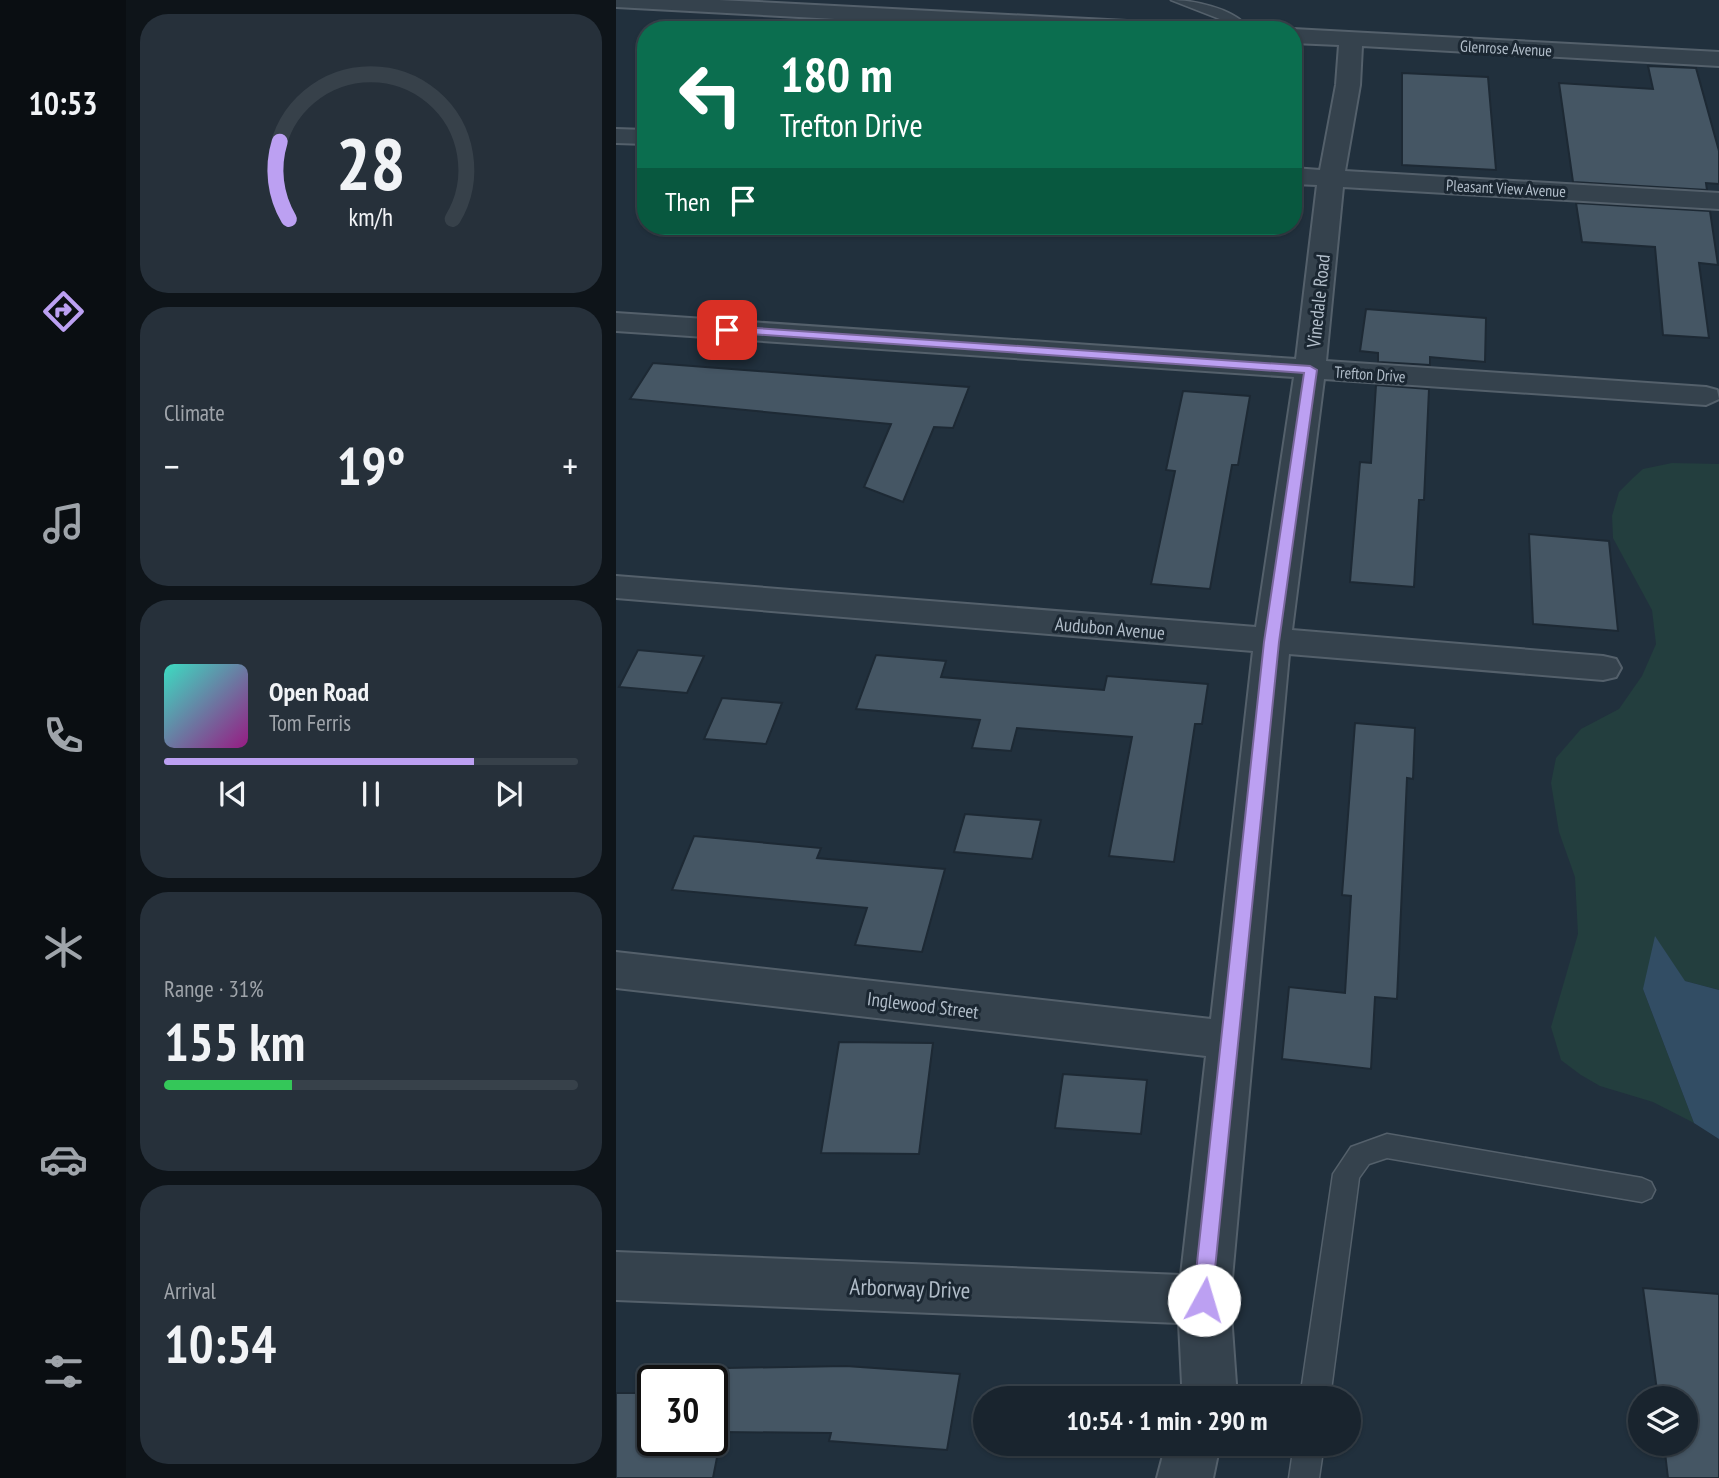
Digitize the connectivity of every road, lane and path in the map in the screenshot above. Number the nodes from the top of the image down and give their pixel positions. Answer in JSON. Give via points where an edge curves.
{"nodes":[{"id":1,"x":1177,"y":0,"type":"edge"},
{"id":2,"x":616,"y":1,"type":"edge"},
{"id":3,"x":996,"y":21,"type":"edge"},
{"id":4,"x":1235,"y":21,"type":"edge"},
{"id":5,"x":1302,"y":37,"type":"edge"},
{"id":6,"x":1351,"y":40,"type":"junction"},
{"id":7,"x":1719,"y":59,"type":"edge"},
{"id":8,"x":616,"y":136,"type":"edge"},
{"id":9,"x":637,"y":137,"type":"edge"},
{"id":10,"x":1302,"y":176,"type":"edge"},
{"id":11,"x":1331,"y":178,"type":"junction"},
{"id":12,"x":1719,"y":201,"type":"edge"},
{"id":13,"x":616,"y":322,"type":"edge"},
{"id":14,"x":1310,"y":370,"type":"junction"},
{"id":15,"x":1706,"y":396,"type":"dead end"},
{"id":16,"x":616,"y":587,"type":"edge"},
{"id":17,"x":1272,"y":642,"type":"junction"},
{"id":18,"x":1603,"y":668,"type":"dead end"},
{"id":19,"x":616,"y":970,"type":"edge"},
{"id":20,"x":1230,"y":1040,"type":"junction"},
{"id":21,"x":1642,"y":1190,"type":"dead end"},
{"id":22,"x":616,"y":1276,"type":"edge"},
{"id":23,"x":1204,"y":1300,"type":"junction"},
{"id":24,"x":1208,"y":1386,"type":"edge"},
{"id":25,"x":1317,"y":1386,"type":"edge"},
{"id":26,"x":1190,"y":1456,"type":"edge"},
{"id":27,"x":1307,"y":1456,"type":"edge"},
{"id":28,"x":1185,"y":1478,"type":"edge"},
{"id":29,"x":1304,"y":1478,"type":"edge"}],
"edges":[{"from":1,"to":4,"type":"lane"},
{"from":2,"to":3,"type":"street"},
{"from":5,"to":6,"type":"street","name":"Glenrose Avenue"},
{"from":6,"to":7,"type":"street","name":"Glenrose Avenue"},
{"from":6,"to":11,"type":"street","name":"Vinedale Road"},
{"from":8,"to":9,"type":"street"},
{"from":10,"to":11,"type":"street","name":"Pleasant View Avenue"},
{"from":11,"to":12,"type":"street","name":"Pleasant View Avenue"},
{"from":11,"to":14,"type":"street","name":"Vinedale Road"},
{"from":13,"to":14,"type":"street","name":"Trefton Drive"},
{"from":14,"to":15,"type":"street","name":"Trefton Drive"},
{"from":14,"to":17,"type":"street","name":"Vinedale Road"},
{"from":16,"to":17,"type":"street","name":"Audubon Avenue"},
{"from":17,"to":18,"type":"street","name":"Audubon Avenue"},
{"from":17,"to":20,"type":"street","name":"Vinedale Road"},
{"from":19,"to":20,"type":"street","name":"Inglewood Street"},
{"from":20,"to":23,"type":"street","name":"Vinedale Road"},
{"from":21,"to":25,"type":"lane","via":[[1387,1146],[1360,1155],[1346,1174]]},
{"from":22,"to":23,"type":"street","name":"Arborway Drive"},
{"from":23,"to":24,"type":"street","name":"Vinedale Road"},
{"from":26,"to":28,"type":"street"},
{"from":27,"to":29,"type":"lane"}]}
